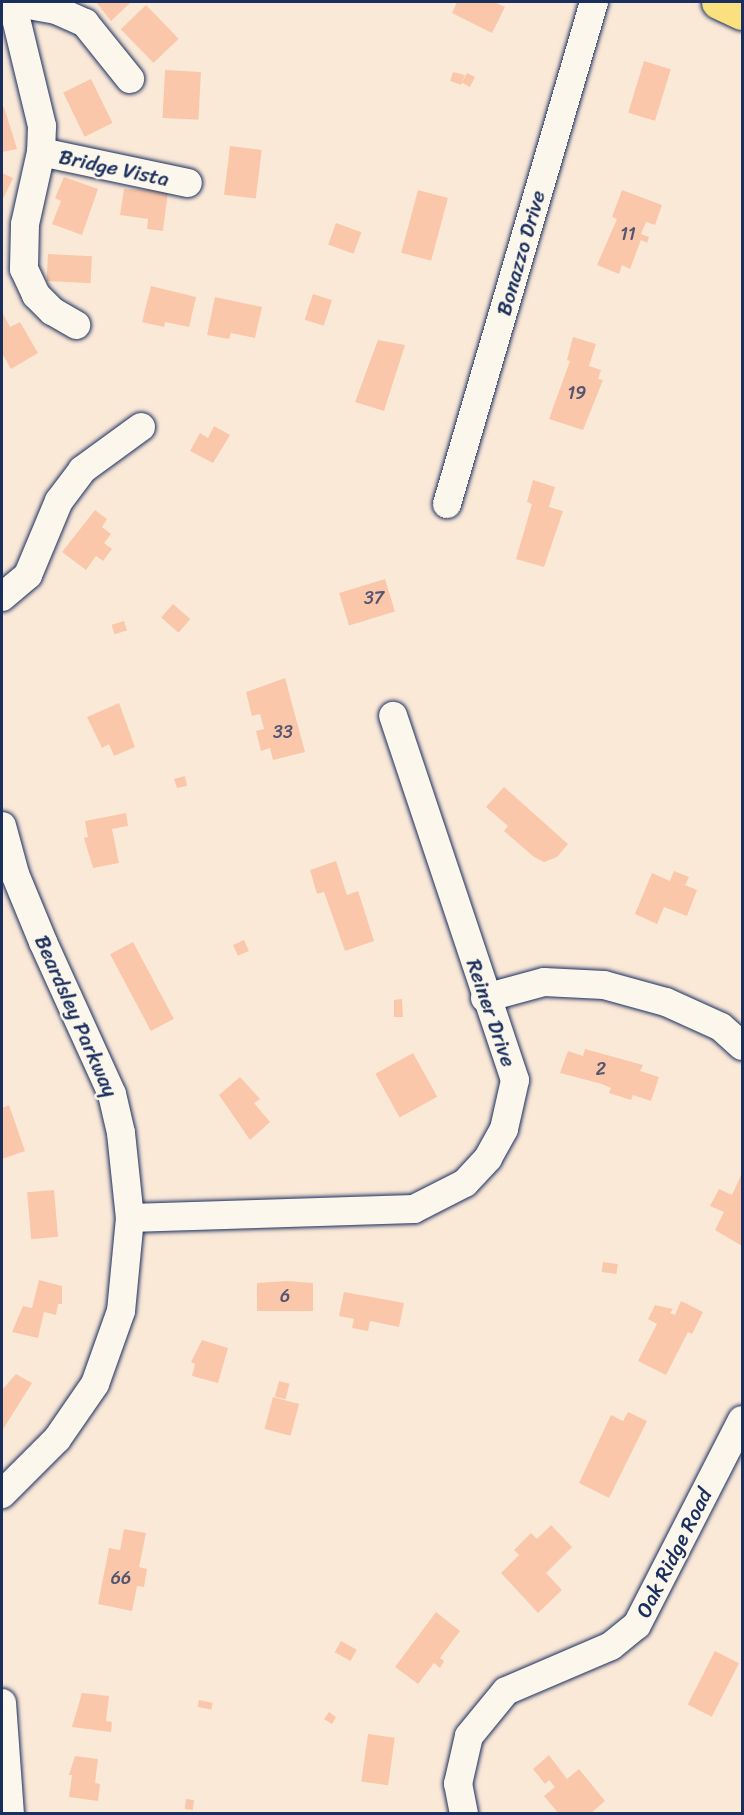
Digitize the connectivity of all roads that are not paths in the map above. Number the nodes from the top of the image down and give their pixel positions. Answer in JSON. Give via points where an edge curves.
{"nodes":[{"id":1,"x":12,"y":2,"type":"edge"},
{"id":2,"x":594,"y":2,"type":"edge"},
{"id":3,"x":718,"y":2,"type":"edge"},
{"id":4,"x":742,"y":13,"type":"edge"},
{"id":5,"x":130,"y":79,"type":"dead end"},
{"id":6,"x":41,"y":152,"type":"junction"},
{"id":7,"x":188,"y":183,"type":"dead end"},
{"id":8,"x":76,"y":325,"type":"dead end"},
{"id":9,"x":141,"y":427,"type":"dead end"},
{"id":10,"x":447,"y":504,"type":"dead end"},
{"id":11,"x":2,"y":597,"type":"edge"},
{"id":12,"x":393,"y":716,"type":"dead end"},
{"id":13,"x":2,"y":826,"type":"edge"},
{"id":14,"x":485,"y":998,"type":"junction"},
{"id":15,"x":742,"y":1046,"type":"edge"},
{"id":16,"x":130,"y":1218,"type":"junction"},
{"id":17,"x":742,"y":1420,"type":"edge"},
{"id":18,"x":2,"y":1494,"type":"edge"},
{"id":19,"x":2,"y":1703,"type":"edge"},
{"id":20,"x":10,"y":1814,"type":"edge"},
{"id":21,"x":464,"y":1814,"type":"edge"}],
"edges":[{"from":1,"to":5,"type":"street","via":[[56,10],[85,24]]},
{"from":1,"to":6,"type":"street","via":[[42,126]]},
{"from":2,"to":10,"type":"street","name":"Bonazzo Drive"},
{"from":3,"to":4,"type":"main road"},
{"from":6,"to":7,"type":"street","name":"Bridge Vista"},
{"from":6,"to":8,"type":"street","via":[[25,224],[24,269],[36,295],[52,311]]},
{"from":9,"to":11,"type":"street","via":[[82,470],[59,501],[28,575]]},
{"from":12,"to":14,"type":"street","name":"Reiner Drive"},
{"from":13,"to":16,"type":"street","name":"Beardsley Parkway","via":[[15,874],[39,933],[112,1094],[122,1133]]},
{"from":14,"to":15,"type":"street","via":[[544,982],[604,985],[666,1002],[721,1027]]},
{"from":14,"to":16,"type":"street","name":"Reiner Drive","via":[[514,1080],[513,1101],[504,1129],[488,1158],[465,1183],[443,1197],[414,1209],[390,1212]]},
{"from":16,"to":18,"type":"street","name":"Beardsley Parkway","via":[[121,1311],[96,1384],[57,1439]]},
{"from":17,"to":21,"type":"street","name":"Oak Ridge Road","via":[[637,1625],[611,1646],[506,1691],[470,1736],[458,1784]]},
{"from":19,"to":20,"type":"street"}]}
